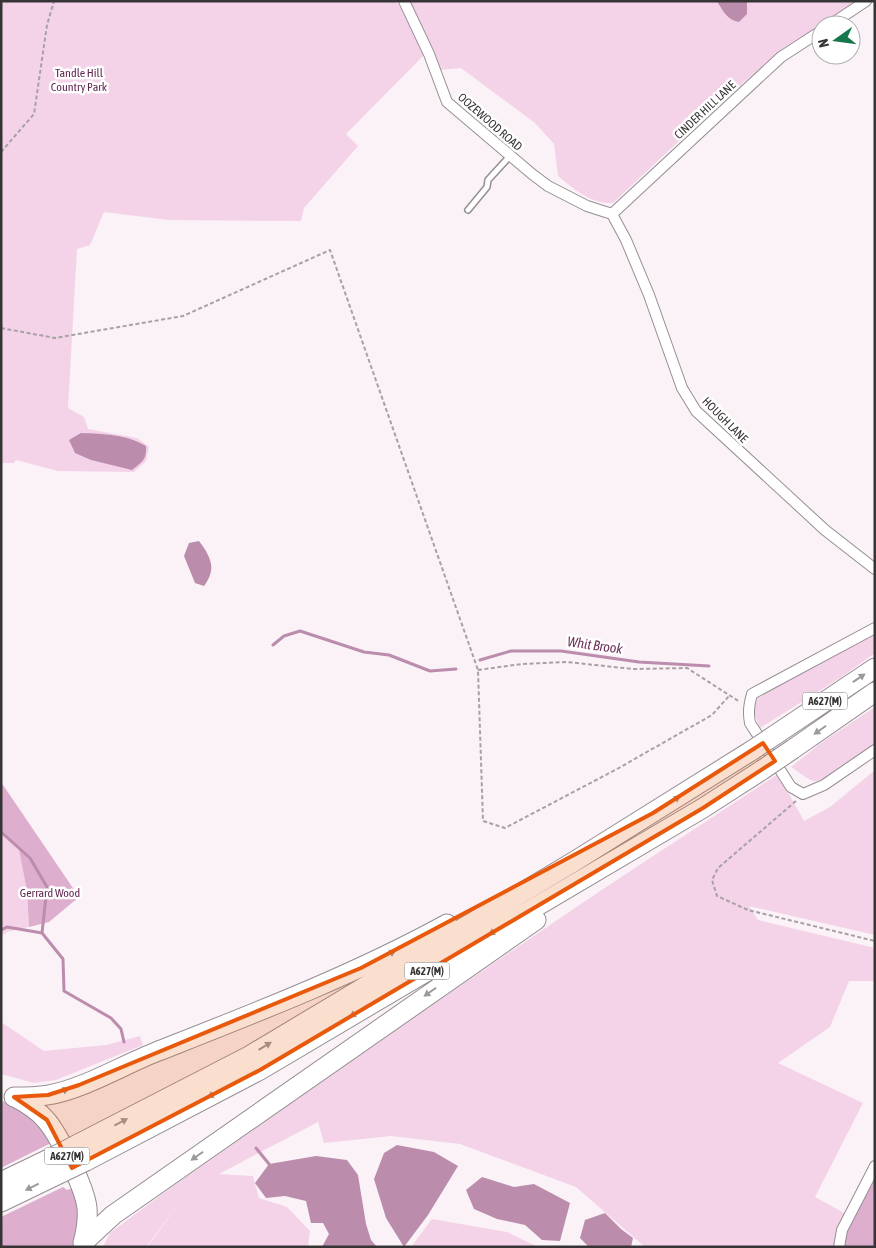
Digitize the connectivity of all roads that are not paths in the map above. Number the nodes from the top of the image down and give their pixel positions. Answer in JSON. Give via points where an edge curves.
{"nodes":[{"id":1,"x":404,"y":1,"type":"edge"},
{"id":2,"x":866,"y":1,"type":"edge"},
{"id":3,"x":845,"y":15,"type":"edge"},
{"id":4,"x":811,"y":38,"type":"edge"},
{"id":5,"x":510,"y":156,"type":"junction"},
{"id":6,"x":468,"y":210,"type":"dead end"},
{"id":7,"x":612,"y":214,"type":"junction"},
{"id":8,"x":875,"y":569,"type":"edge"},
{"id":9,"x":875,"y":628,"type":"edge"},
{"id":10,"x":875,"y":668,"type":"edge"},
{"id":11,"x":875,"y":692,"type":"edge"},
{"id":12,"x":875,"y":750,"type":"edge"},
{"id":13,"x":703,"y":808,"type":"junction"},
{"id":14,"x":653,"y":814,"type":"junction"},
{"id":15,"x":7,"y":1095,"type":"edge"},
{"id":16,"x":82,"y":1153,"type":"junction"},
{"id":17,"x":59,"y":1164,"type":"junction"},
{"id":18,"x":875,"y":1166,"type":"edge"},
{"id":19,"x":1,"y":1182,"type":"edge"},
{"id":20,"x":1,"y":1202,"type":"edge"},
{"id":21,"x":83,"y":1244,"type":"edge"},
{"id":22,"x":839,"y":1247,"type":"edge"}],
"edges":[{"from":1,"to":5,"type":"street","name":"OOZEWOOD ROAD","via":[[447,102]]},
{"from":2,"to":3,"type":"street"},
{"from":4,"to":7,"type":"street","name":"CINDER HILL LANE","via":[[781,57]]},
{"from":5,"to":6,"type":"lane","via":[[488,180],[488,187]]},
{"from":5,"to":7,"type":"street","name":"OOZEWOOD ROAD","via":[[548,186],[587,206]]},
{"from":7,"to":8,"type":"street","name":"HOUGH LANE","via":[[649,295],[682,388],[696,411],[825,530]]},
{"from":9,"to":12,"type":"street","via":[[752,694],[749,706],[750,723],[791,787],[803,794],[824,785]]},
{"from":14,"to":10,"type":"highway","number":"A627(M)","one_way":true,"bridge":true},
{"from":11,"to":13,"type":"highway","number":"A627(M)","one_way":true,"bridge":true},
{"from":13,"to":16,"type":"highway","number":"A627(M)","one_way":true,"via":[[260,1070]]},
{"from":13,"to":21,"type":"highway","number":"A627(M)","one_way":true,"via":[[467,967],[120,1209]]},
{"from":15,"to":14,"type":"highway","number":"A627(M)","one_way":true,"via":[[48,1096],[70,1089],[279,1004],[360,968]]},
{"from":16,"to":14,"type":"highway","number":"A627(M)","one_way":true},
{"from":15,"to":21,"type":"highway","number":"A627(M)","via":[[26,1103],[47,1120],[55,1133],[87,1206]]},
{"from":16,"to":17,"type":"highway","number":"A627(M)","bridge":true},
{"from":17,"to":19,"type":"highway","number":"A627(M)"},
{"from":17,"to":20,"type":"highway","number":"A627(M)","one_way":true},
{"from":18,"to":22,"type":"street","via":[[842,1230]]}]}
